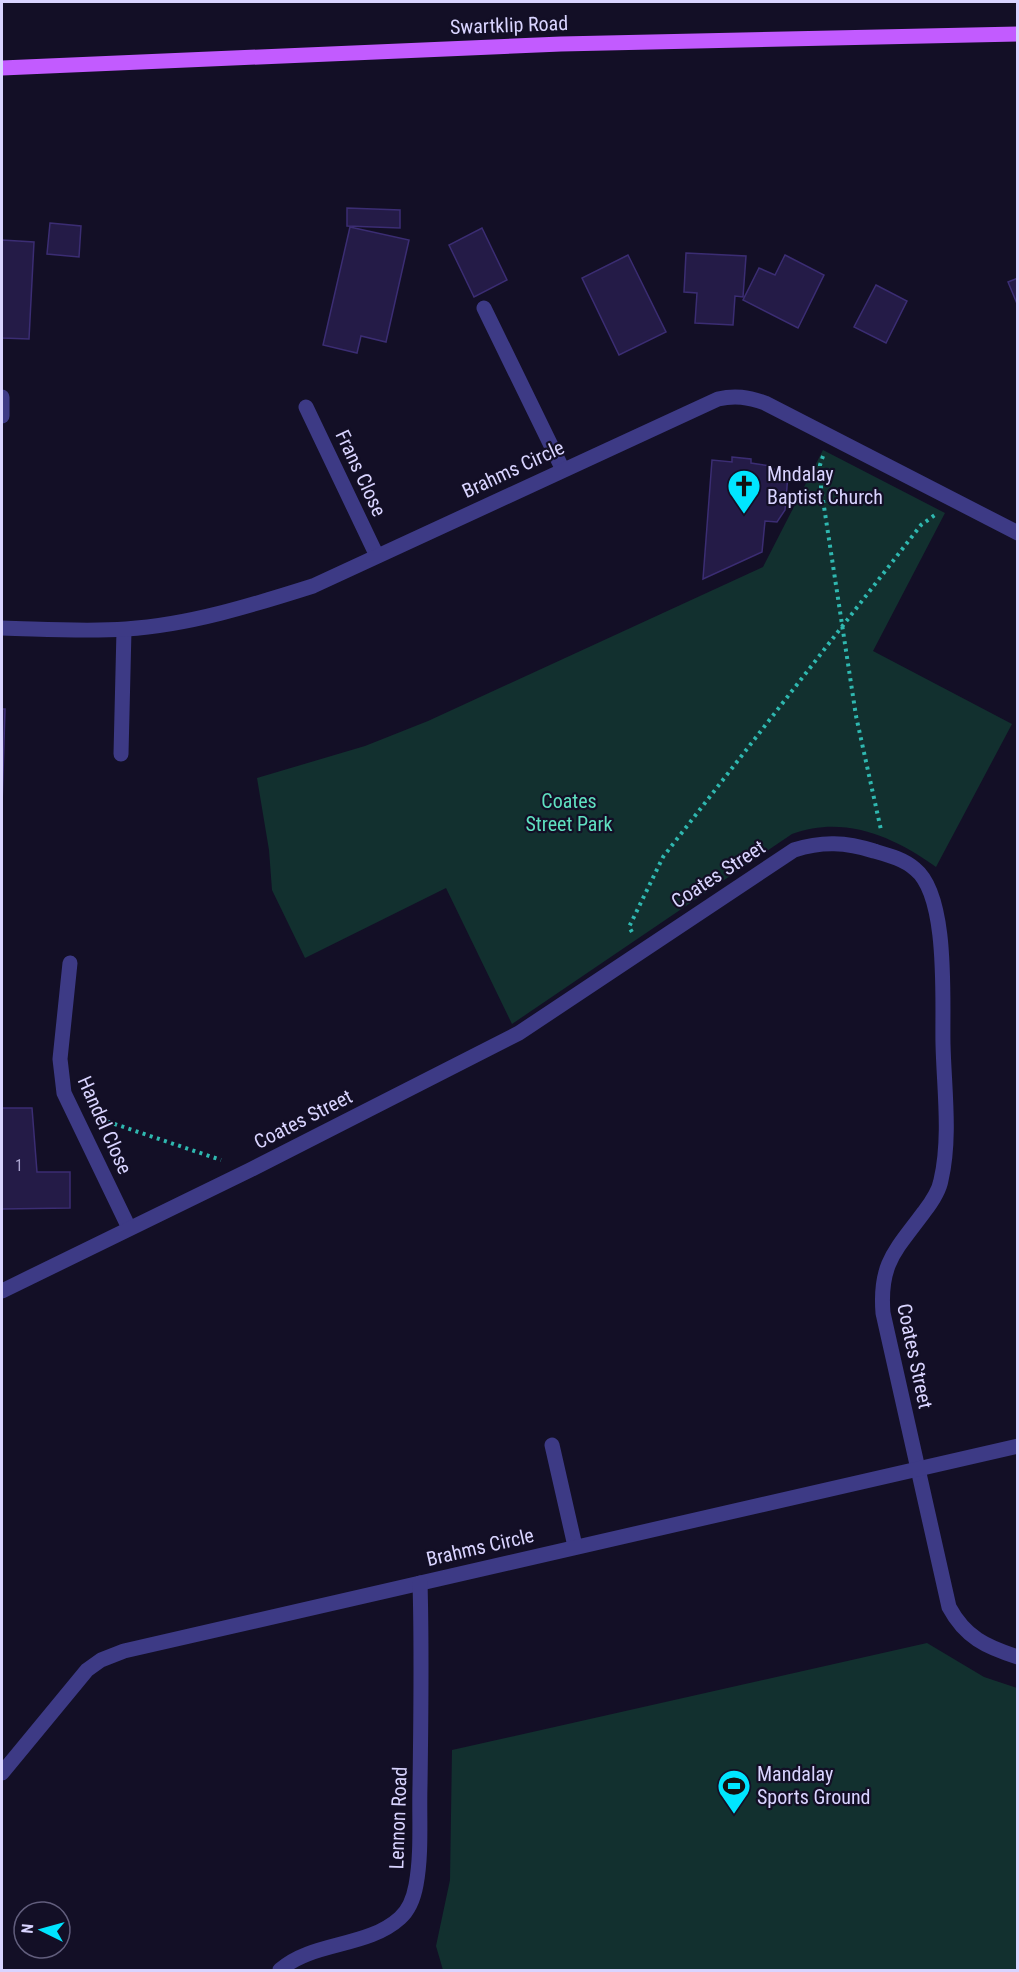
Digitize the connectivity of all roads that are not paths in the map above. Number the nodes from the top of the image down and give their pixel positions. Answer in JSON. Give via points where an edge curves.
{"nodes":[{"id":1,"x":1017,"y":34,"type":"edge"},
{"id":2,"x":2,"y":68,"type":"edge"},
{"id":3,"x":484,"y":308,"type":"dead end"},
{"id":4,"x":2,"y":398,"type":"edge"},
{"id":5,"x":306,"y":407,"type":"dead end"},
{"id":6,"x":2,"y":416,"type":"edge"},
{"id":7,"x":563,"y":470,"type":"junction"},
{"id":8,"x":1017,"y":533,"type":"edge"},
{"id":9,"x":377,"y":556,"type":"junction"},
{"id":10,"x":2,"y":628,"type":"edge"},
{"id":11,"x":124,"y":630,"type":"junction"},
{"id":12,"x":121,"y":754,"type":"dead end"},
{"id":13,"x":70,"y":963,"type":"dead end"},
{"id":14,"x":129,"y":1228,"type":"junction"},
{"id":15,"x":2,"y":1291,"type":"edge"},
{"id":16,"x":552,"y":1445,"type":"dead end"},
{"id":17,"x":1017,"y":1446,"type":"edge"},
{"id":18,"x":918,"y":1470,"type":"junction"},
{"id":19,"x":575,"y":1546,"type":"junction"},
{"id":20,"x":420,"y":1583,"type":"junction"},
{"id":21,"x":1017,"y":1657,"type":"edge"},
{"id":22,"x":2,"y":1773,"type":"edge"},
{"id":23,"x":279,"y":1971,"type":"edge"}],
"edges":[{"from":1,"to":2,"type":"main road","name":"Swartklip Road","via":[[561,44]]},
{"from":3,"to":7,"type":"street"},
{"from":4,"to":6,"type":"street"},
{"from":5,"to":9,"type":"street","name":"Frans Close"},
{"from":7,"to":8,"type":"street","name":"Brahms Circle","via":[[718,399],[742,397],[765,403]]},
{"from":7,"to":9,"type":"street","name":"Brahms Circle"},
{"from":9,"to":11,"type":"street","name":"Brahms Circle","via":[[284,595]]},
{"from":10,"to":11,"type":"street","name":"Brahms Circle"},
{"from":11,"to":12,"type":"street"},
{"from":13,"to":14,"type":"street","name":"Handel Close","via":[[61,1076],[64,1093]]},
{"from":14,"to":15,"type":"street","name":"Coates Street"},
{"from":14,"to":18,"type":"street","name":"Coates Street","via":[[519,1033],[794,850],[849,843],[886,854],[916,869],[927,884],[940,929],[944,1166],[941,1184],[932,1200],[890,1258],[881,1292]]},
{"from":16,"to":19,"type":"street"},
{"from":17,"to":18,"type":"street","name":"Brahms Circle"},
{"from":18,"to":19,"type":"street","name":"Brahms Circle"},
{"from":18,"to":21,"type":"street","name":"Coates Street","via":[[949,1607],[977,1641]]},
{"from":19,"to":20,"type":"street","name":"Brahms Circle"},
{"from":20,"to":22,"type":"street","name":"Brahms Circle","via":[[124,1651],[101,1660],[87,1670]]},
{"from":20,"to":23,"type":"street","name":"Lennon Road","via":[[419,1865],[410,1903],[402,1916],[383,1929],[297,1958]]}]}
